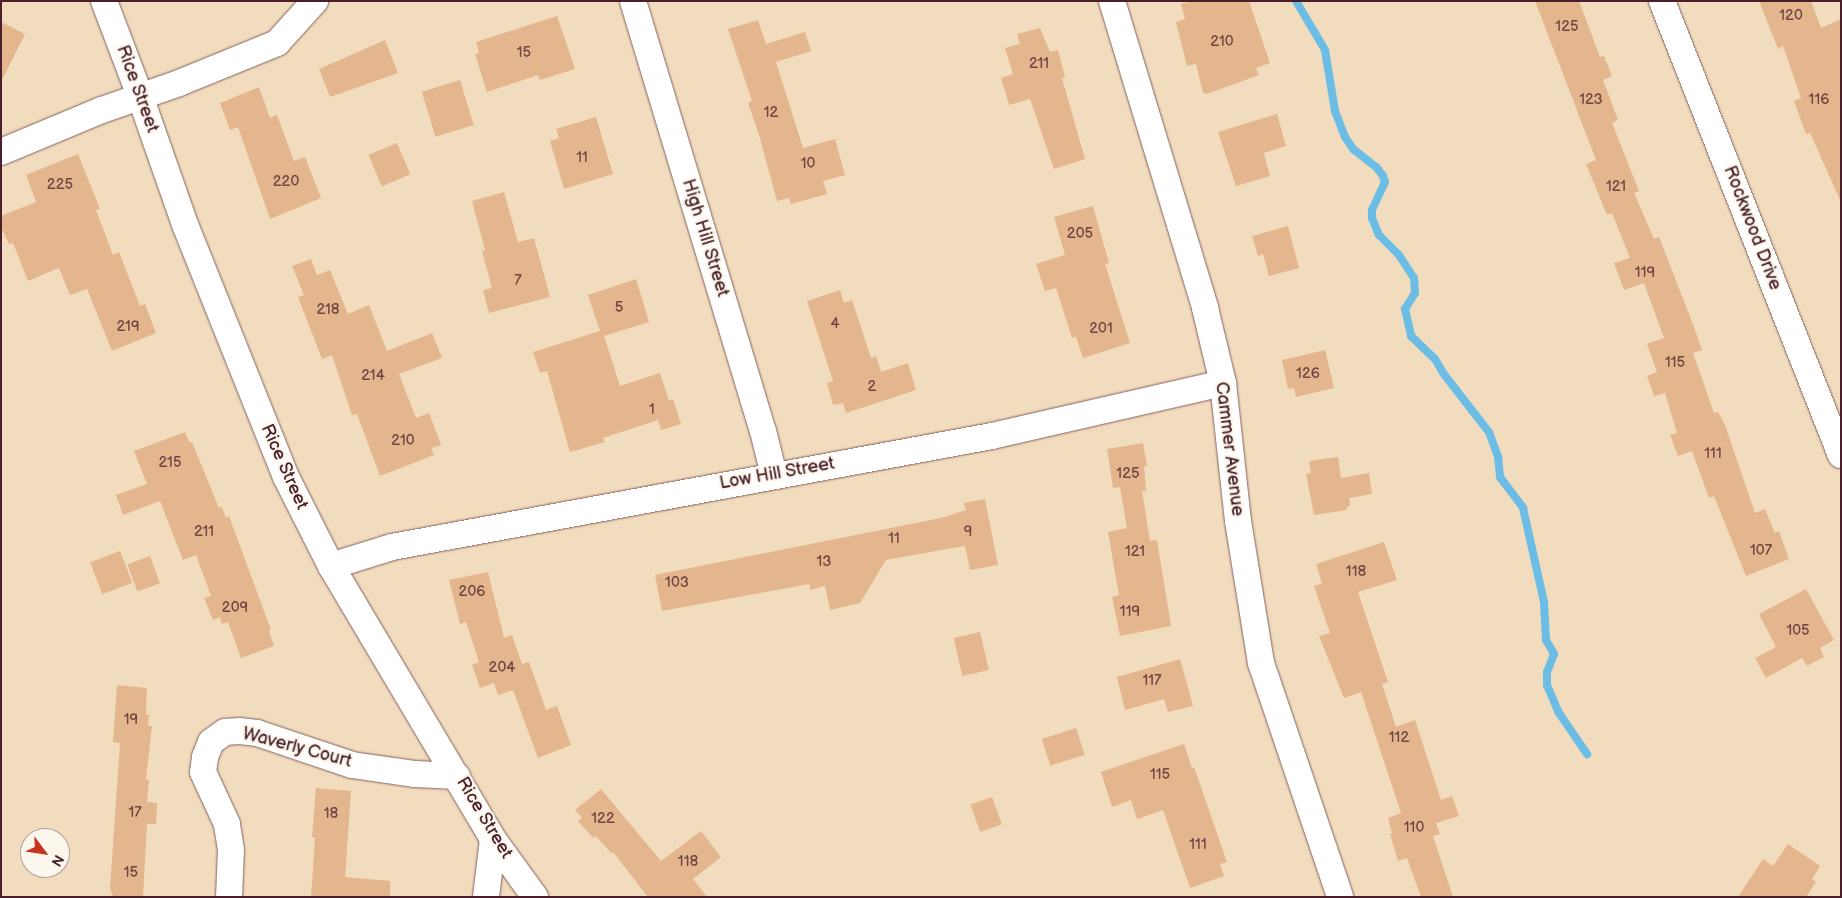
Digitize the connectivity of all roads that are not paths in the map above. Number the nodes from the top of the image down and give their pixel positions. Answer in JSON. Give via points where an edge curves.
{"nodes":[{"id":1,"x":104,"y":1,"type":"edge"},
{"id":2,"x":315,"y":1,"type":"edge"},
{"id":3,"x":633,"y":1,"type":"edge"},
{"id":4,"x":1112,"y":1,"type":"edge"},
{"id":5,"x":1662,"y":1,"type":"edge"},
{"id":6,"x":140,"y":96,"type":"junction"},
{"id":7,"x":1,"y":152,"type":"edge"},
{"id":8,"x":1222,"y":383,"type":"junction"},
{"id":9,"x":1841,"y":455,"type":"edge"},
{"id":10,"x":774,"y":475,"type":"junction"},
{"id":11,"x":331,"y":566,"type":"junction"},
{"id":12,"x":458,"y":776,"type":"junction"},
{"id":13,"x":493,"y":839,"type":"junction"},
{"id":14,"x":229,"y":897,"type":"edge"},
{"id":15,"x":486,"y":897,"type":"edge"},
{"id":16,"x":536,"y":897,"type":"edge"},
{"id":17,"x":1340,"y":897,"type":"edge"}],
"edges":[{"from":1,"to":6,"type":"street","name":"Rice Street"},
{"from":2,"to":6,"type":"street","via":[[277,43]]},
{"from":3,"to":10,"type":"street","name":"High Hill Street"},
{"from":4,"to":8,"type":"street","name":"Cammer Avenue","via":[[1205,308]]},
{"from":5,"to":9,"type":"street","name":"Rockwood Drive"},
{"from":6,"to":7,"type":"street"},
{"from":6,"to":11,"type":"street","name":"Rice Street","via":[[186,227],[286,477]]},
{"from":8,"to":10,"type":"street","name":"Low Hill Street","via":[[992,436]]},
{"from":8,"to":17,"type":"street","name":"Cammer Avenue","via":[[1238,521],[1261,663]]},
{"from":10,"to":11,"type":"street","name":"Low Hill Street","via":[[392,546]]},
{"from":11,"to":12,"type":"street","name":"Rice Street"},
{"from":12,"to":13,"type":"street","name":"Rice Street"},
{"from":12,"to":14,"type":"street","name":"Waverly Court","via":[[352,765],[257,733],[225,732],[212,742],[204,757],[203,772],[227,824],[231,850]]},
{"from":13,"to":15,"type":"street"},
{"from":13,"to":16,"type":"street","name":"Rice Street"}]}
